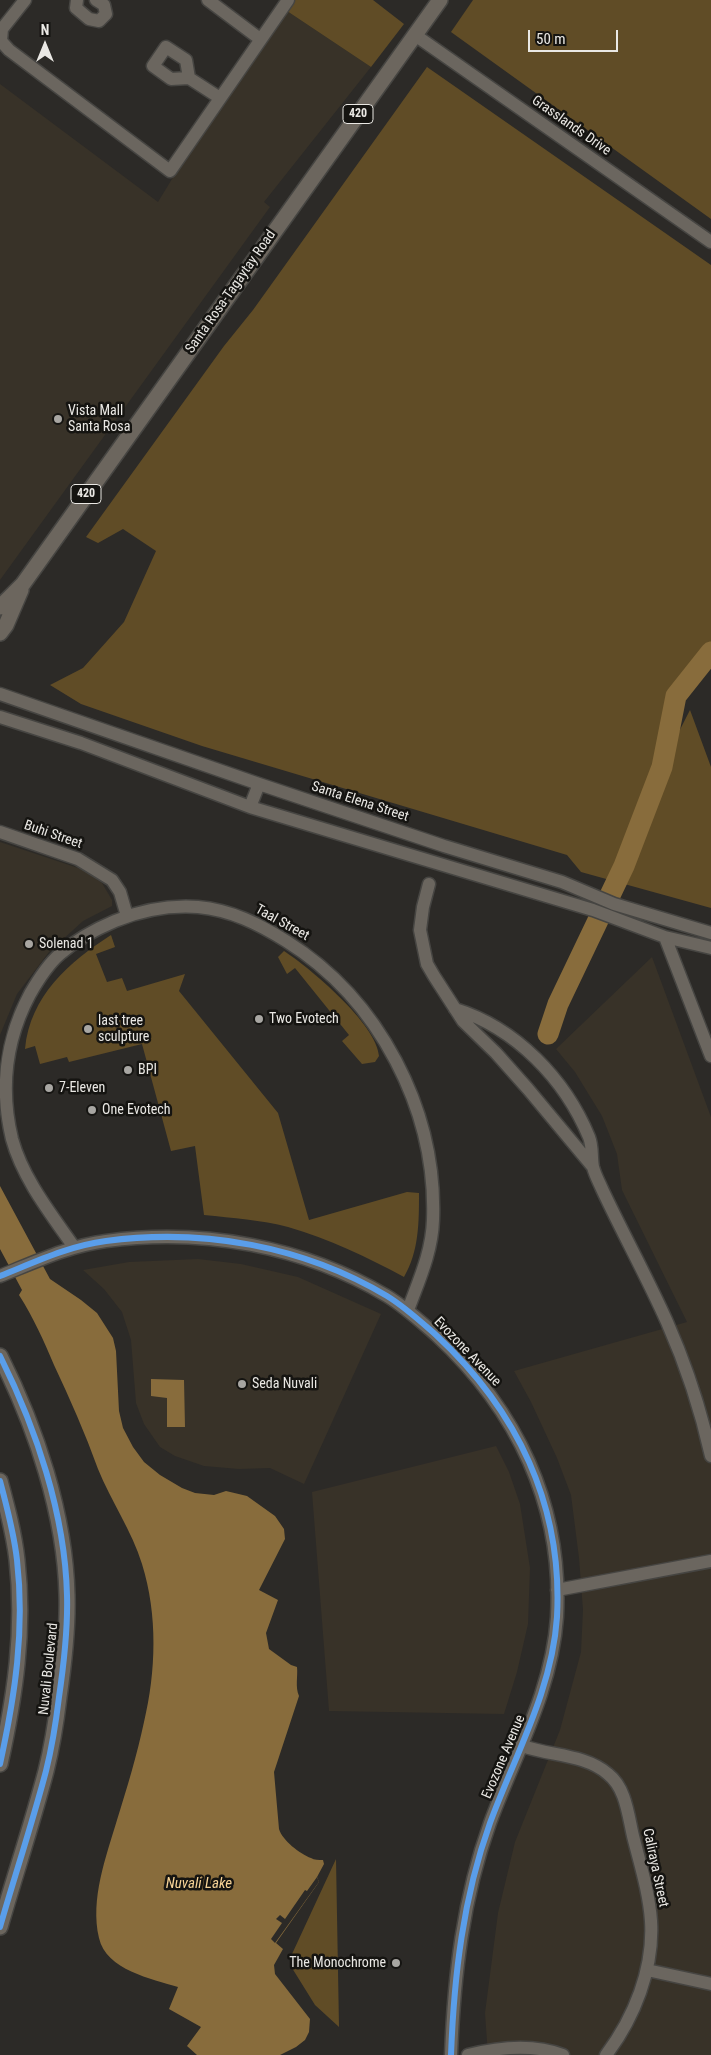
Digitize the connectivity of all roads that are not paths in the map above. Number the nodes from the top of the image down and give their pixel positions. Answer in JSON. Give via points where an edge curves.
{"nodes":[{"id":1,"x":25,"y":0,"type":"edge"},
{"id":2,"x":77,"y":0,"type":"edge"},
{"id":3,"x":96,"y":0,"type":"edge"},
{"id":4,"x":208,"y":0,"type":"edge"},
{"id":5,"x":288,"y":0,"type":"edge"},
{"id":6,"x":440,"y":0,"type":"edge"},
{"id":7,"x":414,"y":35,"type":"junction"},
{"id":8,"x":260,"y":39,"type":"junction"},
{"id":9,"x":189,"y":78,"type":"dead end"},
{"id":10,"x":220,"y":98,"type":"junction"},
{"id":11,"x":711,"y":242,"type":"edge"},
{"id":12,"x":23,"y":584,"type":"junction"},
{"id":13,"x":0,"y":607,"type":"edge"},
{"id":14,"x":0,"y":634,"type":"edge"},
{"id":15,"x":0,"y":694,"type":"edge"},
{"id":16,"x":0,"y":716,"type":"edge"},
{"id":17,"x":260,"y":784,"type":"junction"},
{"id":18,"x":250,"y":807,"type":"junction"},
{"id":19,"x":0,"y":832,"type":"edge"},
{"id":20,"x":428,"y":884,"type":"dead end"},
{"id":21,"x":596,"y":904,"type":"junction"},
{"id":22,"x":617,"y":904,"type":"junction"},
{"id":23,"x":127,"y":916,"type":"junction"},
{"id":24,"x":612,"y":917,"type":"junction"},
{"id":25,"x":711,"y":933,"type":"edge"},
{"id":26,"x":666,"y":937,"type":"junction"},
{"id":27,"x":711,"y":948,"type":"edge"},
{"id":28,"x":455,"y":1009,"type":"junction"},
{"id":29,"x":711,"y":1056,"type":"edge"},
{"id":30,"x":593,"y":1167,"type":"junction"},
{"id":31,"x":74,"y":1247,"type":"junction"},
{"id":32,"x":3,"y":1276,"type":"edge"},
{"id":33,"x":408,"y":1310,"type":"junction"},
{"id":34,"x":0,"y":1356,"type":"edge"},
{"id":35,"x":711,"y":1456,"type":"edge"},
{"id":36,"x":0,"y":1481,"type":"edge"},
{"id":37,"x":711,"y":1561,"type":"edge"},
{"id":38,"x":557,"y":1590,"type":"junction"},
{"id":39,"x":523,"y":1746,"type":"junction"},
{"id":40,"x":0,"y":1764,"type":"edge"},
{"id":41,"x":0,"y":1927,"type":"edge"},
{"id":42,"x":647,"y":1970,"type":"junction"},
{"id":43,"x":711,"y":1984,"type":"edge"},
{"id":44,"x":451,"y":2055,"type":"edge"},
{"id":45,"x":468,"y":2055,"type":"edge"},
{"id":46,"x":563,"y":2055,"type":"edge"},
{"id":47,"x":606,"y":2055,"type":"edge"}],
"edges":[{"from":1,"to":10,"type":"street","via":[[2,29],[1,42],[170,171]]},
{"from":2,"to":3,"type":"street","via":[[76,8],[89,19],[99,21],[106,14],[104,5]]},
{"from":4,"to":8,"type":"street"},
{"from":5,"to":8,"type":"street"},
{"from":6,"to":7,"type":"main road","name":"Santa Rosa-Tagaytay Road","number":"420"},
{"from":7,"to":11,"type":"street","name":"Grasslands Drive"},
{"from":7,"to":12,"type":"main road","name":"Santa Rosa-Tagaytay Road","number":"420"},
{"from":8,"to":10,"type":"street"},
{"from":9,"to":10,"type":"street"},
{"from":12,"to":13,"type":"main road","name":"Santa Rosa-Tagaytay Road","number":"420"},
{"from":12,"to":14,"type":"main road","name":"Santa Rosa-Tagaytay Road","number":"420"},
{"from":15,"to":17,"type":"street","name":"Santa Elena Street"},
{"from":16,"to":18,"type":"street","name":"Santa Elena Street"},
{"from":17,"to":18,"type":"street"},
{"from":17,"to":21,"type":"street","name":"Santa Elena Street","via":[[562,882]]},
{"from":18,"to":21,"type":"street","name":"Santa Elena Street"},
{"from":19,"to":23,"type":"street","name":"Buhi Street","via":[[78,859],[112,880],[120,892]]},
{"from":20,"to":28,"type":"street","via":[[420,930],[427,964]]},
{"from":21,"to":22,"type":"street","name":"Santa Elena Street"},
{"from":21,"to":24,"type":"street","name":"Santa Elena Street"},
{"from":22,"to":24,"type":"street"},
{"from":22,"to":25,"type":"street","name":"Santa Elena Street"},
{"from":23,"to":31,"type":"street","name":"Taal Street","via":[[98,928],[60,954],[44,971],[12,1034],[6,1066],[8,1118],[19,1157]]},
{"from":23,"to":33,"type":"street","name":"Taal Street","via":[[150,909],[197,907],[219,910],[251,921],[313,958],[364,1010],[394,1057],[410,1090],[422,1125],[433,1181],[433,1222],[428,1260]]},
{"from":24,"to":26,"type":"street","name":"Santa Elena Street"},
{"from":26,"to":27,"type":"street","name":"Santa Elena Street"},
{"from":26,"to":29,"type":"street"},
{"from":28,"to":30,"type":"street"},
{"from":28,"to":30,"type":"street","via":[[511,1037],[542,1063],[580,1116],[590,1140]]},
{"from":30,"to":35,"type":"street","via":[[668,1323],[697,1403]]},
{"from":31,"to":32,"type":"street","name":"Evozone Avenue"},
{"from":31,"to":33,"type":"street","name":"Evozone Avenue","via":[[104,1241],[163,1238],[245,1242],[333,1269],[388,1296]]},
{"from":33,"to":38,"type":"street","name":"Evozone Avenue","via":[[466,1365],[506,1416],[529,1461],[547,1514]]},
{"from":34,"to":41,"type":"main road","name":"Nuvali Boulevard","via":[[52,1492],[67,1594],[66,1647],[55,1730]]},
{"from":36,"to":40,"type":"main road","via":[[17,1559],[20,1631],[13,1705]]},
{"from":37,"to":38,"type":"street"},
{"from":38,"to":39,"type":"street","name":"Evozone Avenue","via":[[550,1658],[536,1713]]},
{"from":39,"to":42,"type":"street","name":"Caliraya Street","via":[[599,1767],[619,1785],[647,1892],[651,1944]]},
{"from":39,"to":44,"type":"street","name":"Evozone Avenue","via":[[475,1867],[455,1987]]},
{"from":42,"to":43,"type":"street"},
{"from":42,"to":47,"type":"street","name":"Caliraya Street","via":[[633,2011]]},
{"from":45,"to":46,"type":"street","via":[[521,2047]]}]}
